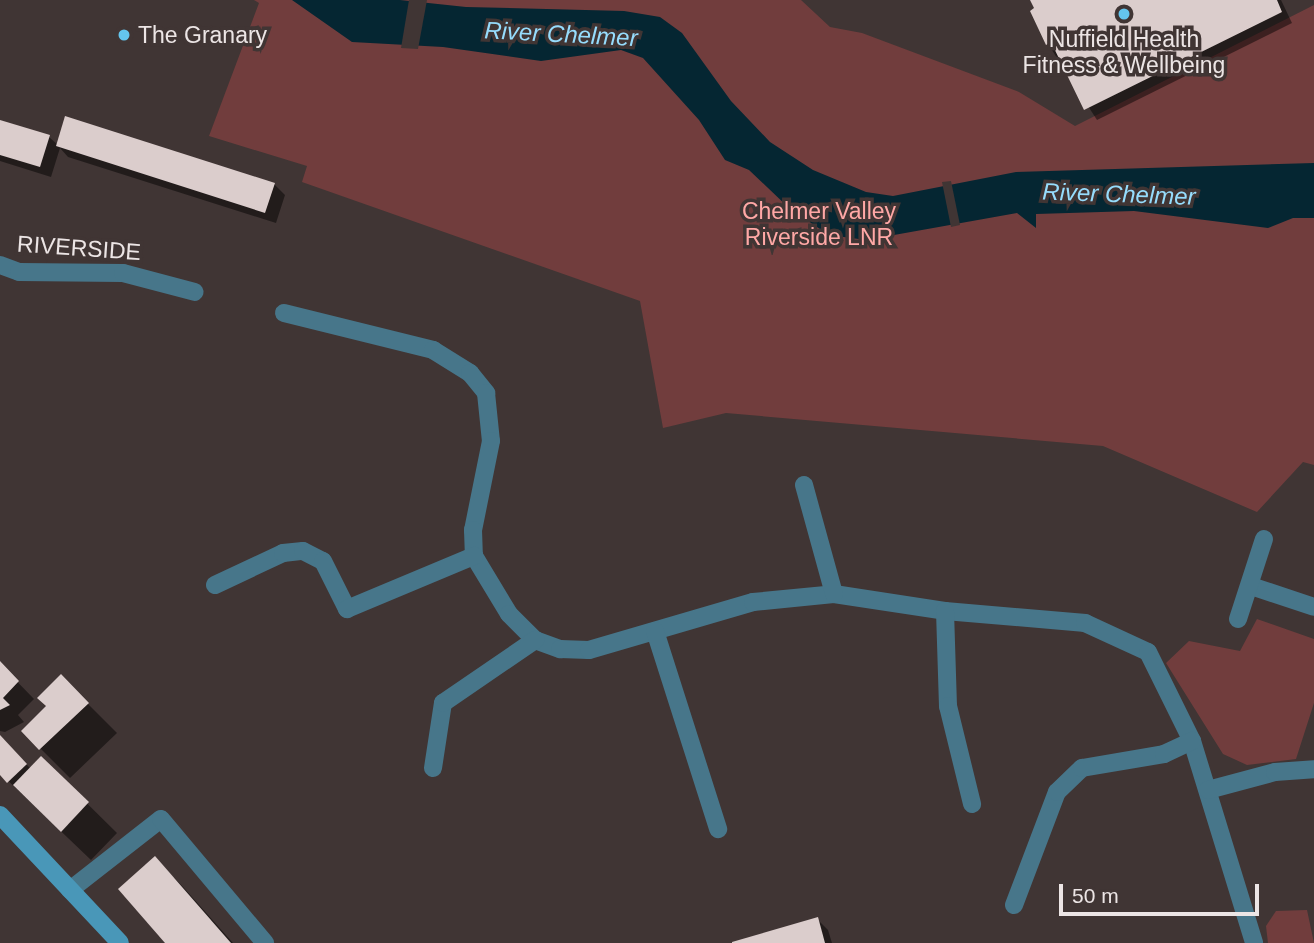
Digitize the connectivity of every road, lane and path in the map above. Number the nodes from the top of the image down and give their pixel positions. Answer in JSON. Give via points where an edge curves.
{"nodes":[{"id":1,"x":0,"y":265,"type":"edge"},
{"id":2,"x":195,"y":292,"type":"dead end"},
{"id":3,"x":284,"y":313,"type":"dead end"},
{"id":4,"x":804,"y":485,"type":"dead end"},
{"id":5,"x":1264,"y":539,"type":"dead end"},
{"id":6,"x":474,"y":556,"type":"junction"},
{"id":7,"x":215,"y":585,"type":"dead end"},
{"id":8,"x":1251,"y":586,"type":"junction"},
{"id":9,"x":834,"y":594,"type":"junction"},
{"id":10,"x":1314,"y":607,"type":"edge"},
{"id":11,"x":945,"y":611,"type":"junction"},
{"id":12,"x":1238,"y":619,"type":"dead end"},
{"id":13,"x":655,"y":631,"type":"junction"},
{"id":14,"x":535,"y":640,"type":"junction"},
{"id":15,"x":1192,"y":741,"type":"junction"},
{"id":16,"x":433,"y":768,"type":"dead end"},
{"id":17,"x":1314,"y":769,"type":"edge"},
{"id":18,"x":1208,"y":790,"type":"junction"},
{"id":19,"x":972,"y":804,"type":"dead end"},
{"id":20,"x":0,"y":815,"type":"edge"},
{"id":21,"x":718,"y":829,"type":"dead end"},
{"id":22,"x":70,"y":890,"type":"junction"},
{"id":23,"x":1014,"y":905,"type":"dead end"},
{"id":24,"x":120,"y":943,"type":"edge"},
{"id":25,"x":265,"y":943,"type":"edge"},
{"id":26,"x":1254,"y":943,"type":"edge"}],
"edges":[{"from":1,"to":2,"type":"street","name":"RIVERSIDE","via":[[19,272],[123,273]]},
{"from":3,"to":6,"type":"street","via":[[433,350],[453,359],[486,393],[491,441],[473,530]]},
{"from":4,"to":9,"type":"street"},
{"from":5,"to":8,"type":"street"},
{"from":6,"to":7,"type":"street","via":[[347,610],[323,561],[303,551],[283,553]]},
{"from":6,"to":14,"type":"street","via":[[509,614]]},
{"from":8,"to":10,"type":"street"},
{"from":8,"to":12,"type":"street"},
{"from":9,"to":11,"type":"street"},
{"from":9,"to":13,"type":"street","via":[[753,602]]},
{"from":11,"to":15,"type":"street","via":[[1085,622],[1148,652]]},
{"from":11,"to":19,"type":"street","via":[[948,706]]},
{"from":13,"to":14,"type":"street","via":[[589,650],[560,649]]},
{"from":13,"to":21,"type":"street"},
{"from":14,"to":16,"type":"street","via":[[443,704]]},
{"from":15,"to":18,"type":"street"},
{"from":15,"to":23,"type":"street","via":[[1164,754],[1082,768],[1056,792]]},
{"from":17,"to":18,"type":"street","via":[[1275,772]]},
{"from":18,"to":26,"type":"street"},
{"from":20,"to":22,"type":"main road"},
{"from":22,"to":24,"type":"main road"},
{"from":22,"to":25,"type":"street","via":[[161,819]]}]}
